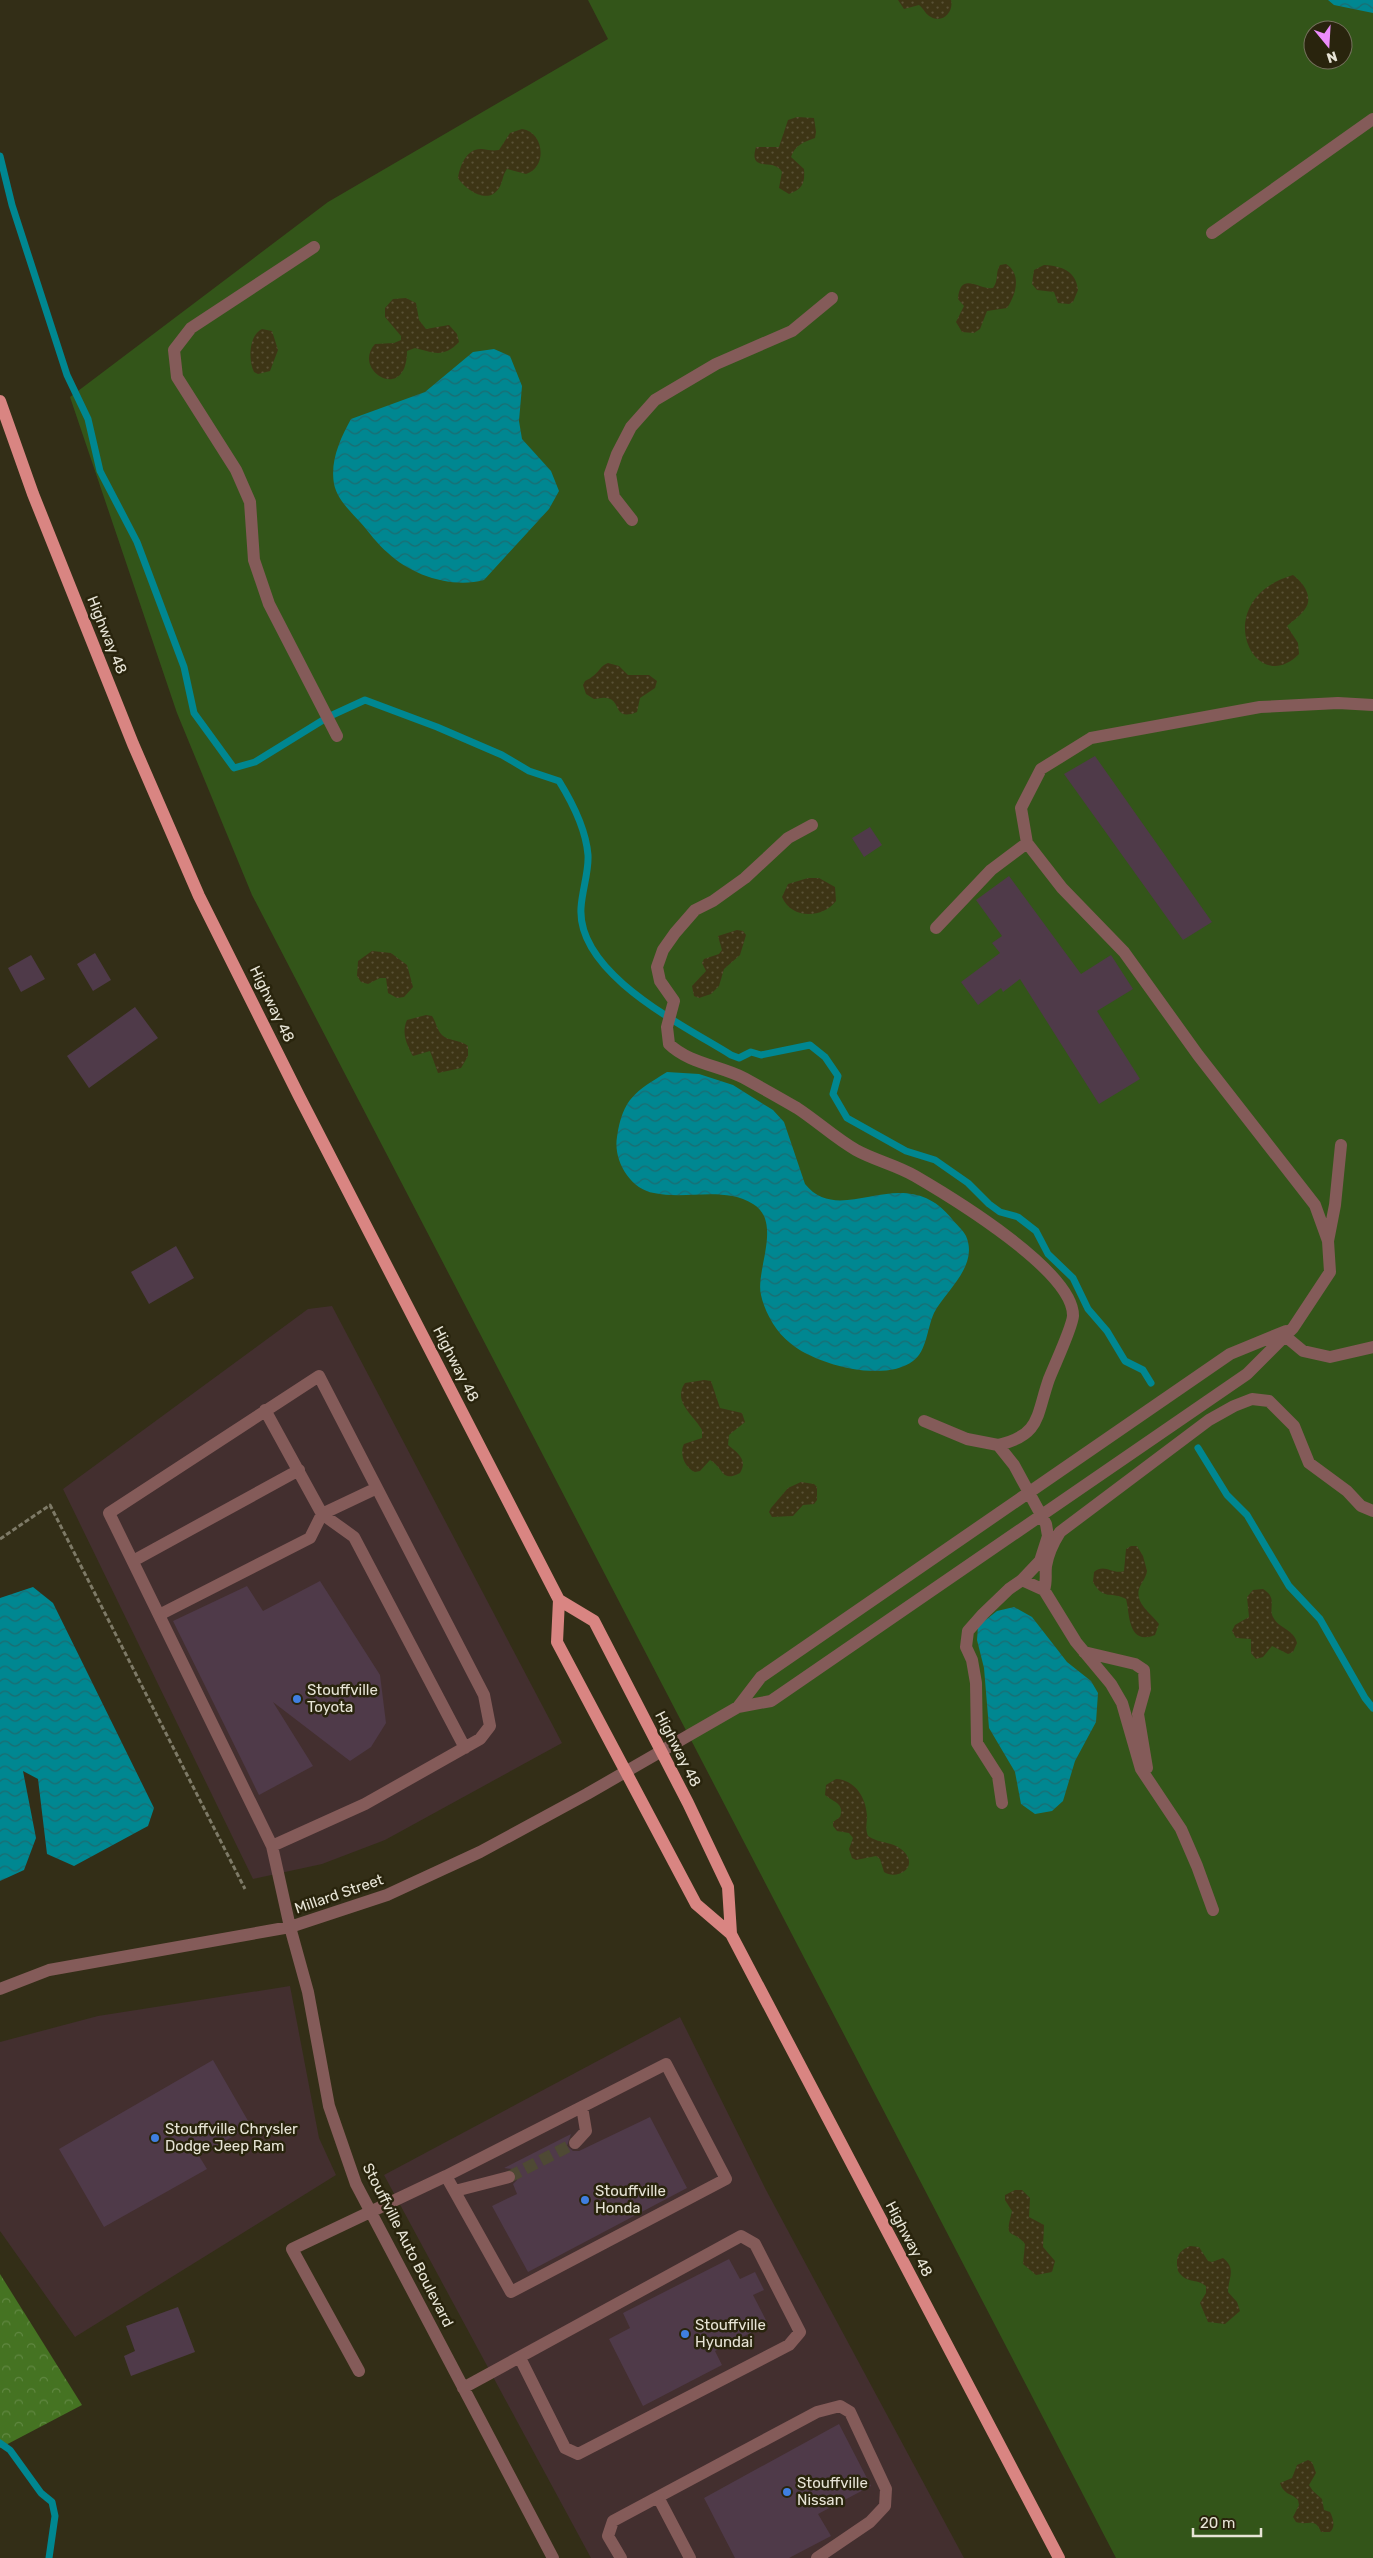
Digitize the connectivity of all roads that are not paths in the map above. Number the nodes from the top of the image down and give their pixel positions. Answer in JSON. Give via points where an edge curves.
{"nodes":[{"id":1,"x":1373,"y":119,"type":"edge"},
{"id":2,"x":1212,"y":233,"type":"dead end"},
{"id":3,"x":314,"y":247,"type":"dead end"},
{"id":4,"x":832,"y":298,"type":"dead end"},
{"id":5,"x":0,"y":401,"type":"edge"},
{"id":6,"x":632,"y":520,"type":"dead end"},
{"id":7,"x":1373,"y":704,"type":"edge"},
{"id":8,"x":336,"y":733,"type":"dead end"},
{"id":9,"x":812,"y":825,"type":"dead end"},
{"id":10,"x":1027,"y":843,"type":"junction"},
{"id":11,"x":936,"y":928,"type":"dead end"},
{"id":12,"x":1341,"y":1145,"type":"dead end"},
{"id":13,"x":1328,"y":1241,"type":"junction"},
{"id":14,"x":1289,"y":1332,"type":"junction"},
{"id":15,"x":1373,"y":1347,"type":"edge"},
{"id":16,"x":265,"y":1410,"type":"junction"},
{"id":17,"x":924,"y":1421,"type":"dead end"},
{"id":18,"x":998,"y":1445,"type":"junction"},
{"id":19,"x":299,"y":1470,"type":"junction"},
{"id":20,"x":377,"y":1488,"type":"junction"},
{"id":21,"x":1029,"y":1492,"type":"junction"},
{"id":22,"x":1373,"y":1511,"type":"edge"},
{"id":23,"x":322,"y":1514,"type":"junction"},
{"id":24,"x":1042,"y":1516,"type":"junction"},
{"id":25,"x":133,"y":1561,"type":"junction"},
{"id":26,"x":1022,"y":1580,"type":"junction"},
{"id":27,"x":1044,"y":1590,"type":"junction"},
{"id":28,"x":559,"y":1600,"type":"junction"},
{"id":29,"x":159,"y":1615,"type":"junction"},
{"id":30,"x":1084,"y":1652,"type":"junction"},
{"id":31,"x":738,"y":1707,"type":"junction"},
{"id":32,"x":465,"y":1748,"type":"junction"},
{"id":33,"x":661,"y":1754,"type":"junction"},
{"id":34,"x":626,"y":1771,"type":"junction"},
{"id":35,"x":1149,"y":1780,"type":"junction"},
{"id":36,"x":1002,"y":1803,"type":"dead end"},
{"id":37,"x":272,"y":1846,"type":"junction"},
{"id":38,"x":1213,"y":1910,"type":"dead end"},
{"id":39,"x":290,"y":1927,"type":"junction"},
{"id":40,"x":731,"y":1934,"type":"junction"},
{"id":41,"x":0,"y":1989,"type":"edge"},
{"id":42,"x":582,"y":2107,"type":"junction"},
{"id":43,"x":575,"y":2144,"type":"tunnel mouth"},
{"id":44,"x":446,"y":2176,"type":"junction"},
{"id":45,"x":509,"y":2177,"type":"tunnel mouth"},
{"id":46,"x":455,"y":2191,"type":"junction"},
{"id":47,"x":372,"y":2213,"type":"junction"},
{"id":48,"x":520,"y":2358,"type":"junction"},
{"id":49,"x":359,"y":2371,"type":"dead end"},
{"id":50,"x":463,"y":2388,"type":"junction"},
{"id":51,"x":658,"y":2497,"type":"junction"},
{"id":52,"x":553,"y":2558,"type":"edge"},
{"id":53,"x":621,"y":2558,"type":"edge"},
{"id":54,"x":690,"y":2558,"type":"edge"},
{"id":55,"x":817,"y":2558,"type":"edge"},
{"id":56,"x":1059,"y":2558,"type":"edge"}],
"edges":[{"from":1,"to":2,"type":"street"},
{"from":3,"to":8,"type":"street","via":[[191,328],[174,350],[174,364],[177,377],[236,470],[250,502],[254,560],[269,604]]},
{"from":4,"to":6,"type":"street","via":[[792,331],[716,364],[655,400],[631,428],[610,474],[614,497]]},
{"from":5,"to":28,"type":"main road","name":"Highway 48","via":[[33,494],[129,736],[200,896],[299,1096]]},
{"from":7,"to":10,"type":"street","via":[[1260,706],[1091,738],[1040,769],[1020,808]]},
{"from":9,"to":18,"type":"street","via":[[788,838],[745,878],[695,910],[663,950],[657,967],[660,981],[674,1001],[667,1027],[669,1044],[707,1064],[742,1077],[796,1108],[856,1150],[914,1175],[1019,1243],[1049,1272],[1066,1297],[1073,1316],[1037,1418],[1028,1433],[1018,1441]]},
{"from":10,"to":11,"type":"street","via":[[991,870]]},
{"from":10,"to":13,"type":"street","via":[[1062,888],[1124,952],[1198,1055],[1315,1205]]},
{"from":12,"to":13,"type":"street"},
{"from":13,"to":14,"type":"street","via":[[1330,1272]]},
{"from":14,"to":15,"type":"street","via":[[1303,1351],[1330,1357]]},
{"from":14,"to":21,"type":"street","via":[[1230,1354]]},
{"from":14,"to":24,"type":"street","via":[[1247,1374]]},
{"from":16,"to":19,"type":"street"},
{"from":16,"to":20,"type":"street","via":[[320,1376]]},
{"from":16,"to":25,"type":"street","name":"Stouffville Auto Boulevard","via":[[109,1513]]},
{"from":17,"to":18,"type":"street","via":[[967,1439]]},
{"from":18,"to":21,"type":"street"},
{"from":19,"to":23,"type":"street"},
{"from":19,"to":25,"type":"street"},
{"from":20,"to":23,"type":"street"},
{"from":20,"to":32,"type":"street","via":[[484,1696],[490,1726],[480,1739]]},
{"from":21,"to":24,"type":"street"},
{"from":21,"to":31,"type":"street","via":[[761,1677]]},
{"from":22,"to":27,"type":"street","via":[[1361,1506],[1309,1463],[1294,1426],[1281,1412],[1269,1401],[1252,1399],[1209,1420],[1060,1532],[1051,1546]]},
{"from":23,"to":29,"type":"street","via":[[310,1538]]},
{"from":23,"to":32,"type":"street","via":[[354,1537]]},
{"from":24,"to":26,"type":"street","via":[[1048,1536],[1045,1548],[1040,1561]]},
{"from":24,"to":31,"type":"street","via":[[771,1702]]},
{"from":25,"to":29,"type":"street","name":"Stouffville Auto Boulevard"},
{"from":26,"to":27,"type":"street"},
{"from":26,"to":36,"type":"street","via":[[982,1614],[968,1631],[966,1647],[976,1683],[977,1743],[998,1776]]},
{"from":27,"to":30,"type":"street"},
{"from":28,"to":33,"type":"main road","name":"Highway 48","via":[[594,1621]]},
{"from":28,"to":34,"type":"main road","name":"Highway 48","via":[[557,1642]]},
{"from":29,"to":37,"type":"street","name":"Stouffville Auto Boulevard"},
{"from":30,"to":35,"type":"street","via":[[1111,1684],[1122,1703],[1134,1751]]},
{"from":30,"to":35,"type":"street","via":[[1135,1664],[1144,1670],[1145,1690],[1138,1714]]},
{"from":31,"to":33,"type":"street","name":"Millard Street"},
{"from":32,"to":37,"type":"street","via":[[365,1804]]},
{"from":33,"to":34,"type":"street","name":"Millard Street"},
{"from":33,"to":40,"type":"main road","name":"Highway 48","via":[[728,1887]]},
{"from":34,"to":39,"type":"street","name":"Millard Street","via":[[480,1852],[387,1895]]},
{"from":34,"to":40,"type":"main road","name":"Highway 48","via":[[696,1904]]},
{"from":35,"to":38,"type":"street","via":[[1181,1829]]},
{"from":37,"to":39,"type":"street","name":"Stouffville Auto Boulevard"},
{"from":39,"to":41,"type":"street","name":"Millard Street","via":[[50,1970]]},
{"from":39,"to":47,"type":"street","name":"Stouffville Auto Boulevard","via":[[308,1992],[329,2106],[347,2160]]},
{"from":40,"to":56,"type":"main road","name":"Highway 48"},
{"from":42,"to":43,"type":"street","via":[[586,2131]]},
{"from":42,"to":44,"type":"street"},
{"from":42,"to":46,"type":"street","via":[[666,2064],[726,2179],[511,2292]]},
{"from":44,"to":46,"type":"street"},
{"from":44,"to":47,"type":"street"},
{"from":45,"to":46,"type":"street"},
{"from":47,"to":49,"type":"street","via":[[292,2249]]},
{"from":47,"to":50,"type":"street","name":"Stouffville Auto Boulevard"},
{"from":48,"to":48,"type":"street","via":[[741,2236],[755,2244],[800,2332],[789,2345],[578,2454],[565,2448]]},
{"from":48,"to":50,"type":"street"},
{"from":50,"to":52,"type":"street","name":"Stouffville Auto Boulevard"},
{"from":51,"to":53,"type":"street","via":[[613,2521],[608,2536]]},
{"from":51,"to":54,"type":"street"},
{"from":51,"to":55,"type":"street","via":[[817,2412],[840,2406],[850,2412],[886,2489],[885,2506],[870,2522]]}]}
